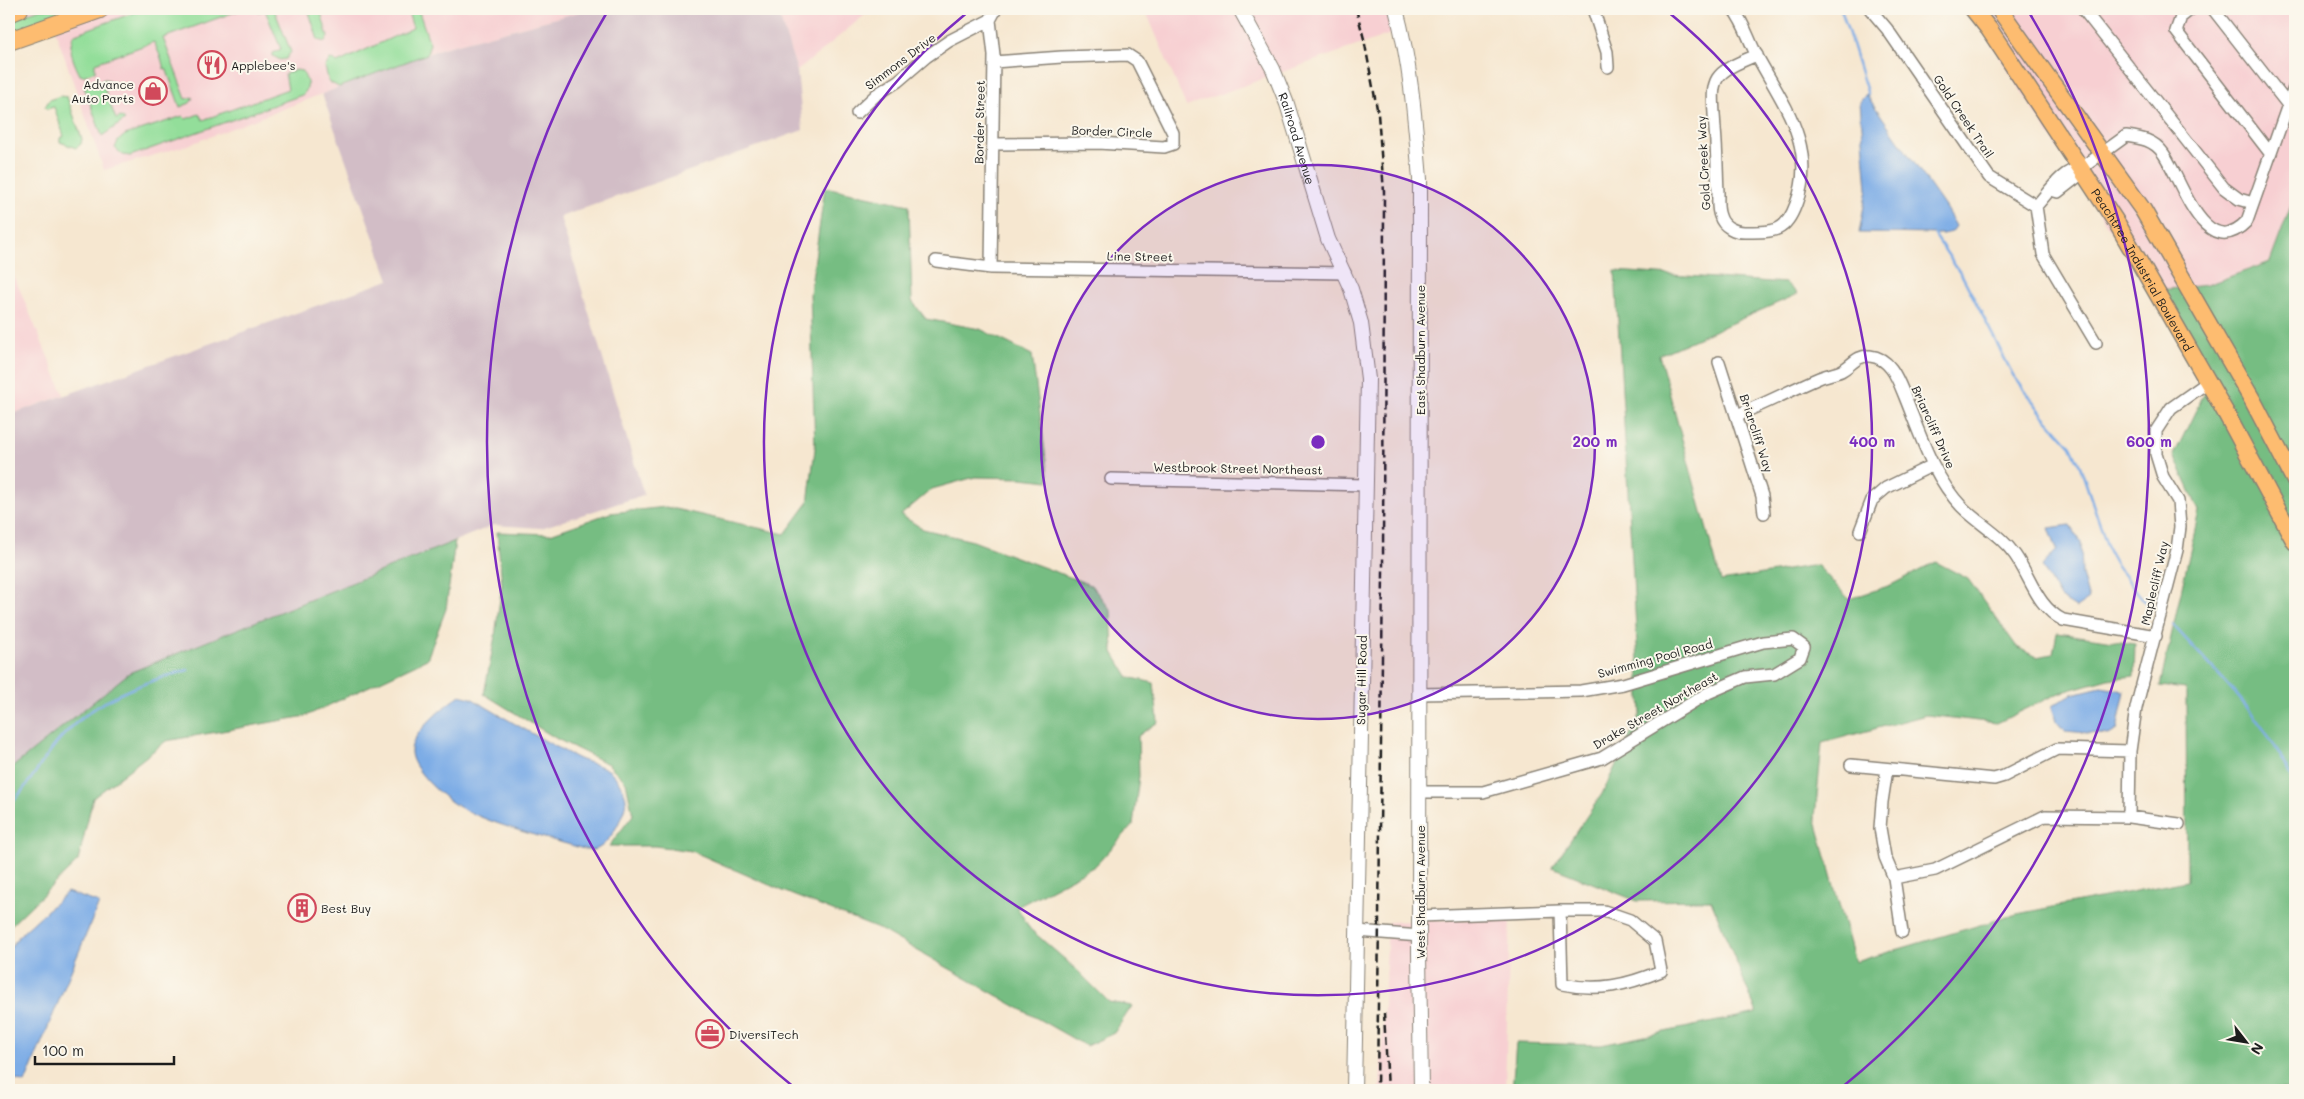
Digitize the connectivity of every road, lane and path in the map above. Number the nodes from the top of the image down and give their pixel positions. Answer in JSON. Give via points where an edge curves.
{"nodes":[{"id":1,"x":19,"y":9,"type":"edge"},
{"id":2,"x":100,"y":9,"type":"edge"},
{"id":3,"x":996,"y":9,"type":"edge"},
{"id":4,"x":1240,"y":9,"type":"edge"},
{"id":5,"x":1396,"y":9,"type":"edge"},
{"id":6,"x":1593,"y":9,"type":"edge"},
{"id":7,"x":1733,"y":9,"type":"edge"},
{"id":8,"x":1870,"y":9,"type":"edge"},
{"id":9,"x":1973,"y":9,"type":"edge"},
{"id":10,"x":1999,"y":9,"type":"edge"},
{"id":11,"x":2083,"y":9,"type":"edge"},
{"id":12,"x":2191,"y":9,"type":"edge"},
{"id":13,"x":2213,"y":9,"type":"edge"},
{"id":14,"x":9,"y":12,"type":"edge"},
{"id":15,"x":990,"y":20,"type":"junction"},
{"id":16,"x":9,"y":41,"type":"edge"},
{"id":17,"x":1756,"y":55,"type":"junction"},
{"id":18,"x":994,"y":62,"type":"junction"},
{"id":19,"x":1608,"y":67,"type":"dead end"},
{"id":20,"x":2295,"y":85,"type":"edge"},
{"id":21,"x":2288,"y":105,"type":"junction"},
{"id":22,"x":857,"y":113,"type":"dead end"},
{"id":23,"x":994,"y":144,"type":"junction"},
{"id":24,"x":2103,"y":153,"type":"junction"},
{"id":25,"x":2270,"y":153,"type":"junction"},
{"id":26,"x":2080,"y":170,"type":"junction"},
{"id":27,"x":2252,"y":204,"type":"junction"},
{"id":28,"x":2036,"y":206,"type":"junction"},
{"id":29,"x":936,"y":261,"type":"dead end"},
{"id":30,"x":991,"y":268,"type":"junction"},
{"id":31,"x":1344,"y":273,"type":"junction"},
{"id":32,"x":2096,"y":343,"type":"dead end"},
{"id":33,"x":1719,"y":362,"type":"dead end"},
{"id":34,"x":2208,"y":382,"type":"junction"},
{"id":35,"x":1737,"y":415,"type":"junction"},
{"id":36,"x":1933,"y":465,"type":"junction"},
{"id":37,"x":1111,"y":479,"type":"dead end"},
{"id":38,"x":2295,"y":481,"type":"edge"},
{"id":39,"x":1365,"y":486,"type":"junction"},
{"id":40,"x":1764,"y":513,"type":"dead end"},
{"id":41,"x":1860,"y":532,"type":"dead end"},
{"id":42,"x":2295,"y":542,"type":"edge"},
{"id":43,"x":2156,"y":636,"type":"junction"},
{"id":44,"x":1804,"y":647,"type":"joint"},
{"id":45,"x":1419,"y":694,"type":"junction"},
{"id":46,"x":2130,"y":751,"type":"junction"},
{"id":47,"x":1850,"y":765,"type":"dead end"},
{"id":48,"x":1887,"y":769,"type":"junction"},
{"id":49,"x":1420,"y":792,"type":"junction"},
{"id":50,"x":2129,"y":817,"type":"junction"},
{"id":51,"x":2179,"y":824,"type":"dead end"},
{"id":52,"x":1894,"y":878,"type":"junction"},
{"id":53,"x":1560,"y":911,"type":"junction"},
{"id":54,"x":1420,"y":916,"type":"junction"},
{"id":55,"x":1357,"y":931,"type":"junction"},
{"id":56,"x":1902,"y":932,"type":"dead end"},
{"id":57,"x":1420,"y":936,"type":"junction"},
{"id":58,"x":1354,"y":1090,"type":"edge"},
{"id":59,"x":1421,"y":1090,"type":"edge"}],
"edges":[{"from":1,"to":14,"type":"highway"},
{"from":2,"to":16,"type":"highway"},
{"from":3,"to":15,"type":"street"},
{"from":4,"to":31,"type":"street","name":"Railroad Avenue","via":[[1280,86],[1328,239]]},
{"from":5,"to":45,"type":"street","name":"East Shadburn Avenue","via":[[1412,87],[1420,179]]},
{"from":6,"to":19,"type":"street","via":[[1607,52]]},
{"from":7,"to":17,"type":"street","name":"Gold Creek Way"},
{"from":8,"to":28,"type":"street","name":"Gold Creek Trail","via":[[1989,177]]},
{"from":9,"to":26,"type":"main road","name":"Peachtree Industrial Boulevard"},
{"from":10,"to":24,"type":"main road"},
{"from":11,"to":27,"type":"street","via":[[2224,188]]},
{"from":12,"to":25,"type":"street","via":[[2181,17],[2176,31]]},
{"from":13,"to":21,"type":"street"},
{"from":15,"to":18,"type":"street","name":"Border Street"},
{"from":15,"to":22,"type":"street","name":"Simmons Drive","via":[[926,57]]},
{"from":17,"to":17,"type":"street","name":"Gold Creek Way","via":[[1793,123],[1804,158],[1804,172],[1789,222],[1775,231],[1742,232],[1727,226],[1719,214],[1712,96],[1716,79],[1722,71]]},
{"from":18,"to":23,"type":"street","name":"Border Street"},
{"from":18,"to":23,"type":"street","name":"Border Circle","via":[[1128,55],[1138,61],[1173,133],[1173,144],[1164,147],[1098,143]]},
{"from":20,"to":21,"type":"street"},
{"from":21,"to":25,"type":"street"},
{"from":23,"to":30,"type":"street","name":"Border Street"},
{"from":24,"to":26,"type":"street"},
{"from":24,"to":27,"type":"street","via":[[2126,136],[2146,139],[2163,152],[2196,215],[2211,228],[2225,234],[2238,230],[2247,221]]},
{"from":24,"to":38,"type":"main road","via":[[2143,210]]},
{"from":25,"to":27,"type":"street"},
{"from":26,"to":28,"type":"street","via":[[2072,170],[2053,184]]},
{"from":26,"to":34,"type":"main road","name":"Peachtree Industrial Boulevard","via":[[2118,225]]},
{"from":28,"to":32,"type":"street","via":[[2043,254]]},
{"from":29,"to":30,"type":"street","name":"Line Street"},
{"from":30,"to":31,"type":"street","name":"Line Street"},
{"from":31,"to":39,"type":"street","name":"Sugar Hill Road","via":[[1361,323],[1368,379]]},
{"from":33,"to":35,"type":"street","name":"Briarcliff Way"},
{"from":34,"to":42,"type":"main road","name":"Peachtree Industrial Boulevard"},
{"from":34,"to":43,"type":"street","name":"Maplecliff Way","via":[[2171,408],[2156,431],[2156,454],[2163,477],[2178,502],[2180,527]]},
{"from":35,"to":36,"type":"street","name":"Briarcliff Drive","via":[[1765,405],[1820,377],[1841,371],[1860,356],[1871,356],[1882,360],[1896,374]]},
{"from":35,"to":40,"type":"street","name":"Briarcliff Way","via":[[1762,496]]},
{"from":36,"to":41,"type":"street","via":[[1886,488],[1872,500]]},
{"from":36,"to":43,"type":"street","name":"Briarcliff Drive","via":[[1962,506],[2016,556],[2043,606],[2051,614],[2063,620]]},
{"from":37,"to":39,"type":"street","name":"Westbrook Street Northeast"},
{"from":39,"to":55,"type":"street","name":"Sugar Hill Road"},
{"from":43,"to":46,"type":"street","name":"Maplecliff Way","via":[[2136,708]]},
{"from":44,"to":45,"type":"street","name":"Swimming Pool Road","via":[[1794,639],[1763,642],[1623,684],[1581,691]]},
{"from":44,"to":49,"type":"street","name":"Drake Street Northeast","via":[[1800,658],[1774,674],[1745,677],[1708,693],[1602,758],[1483,792]]},
{"from":45,"to":49,"type":"street","name":"West Shadburn Avenue"},
{"from":46,"to":48,"type":"street","via":[[2057,749],[1994,779]]},
{"from":46,"to":50,"type":"street","name":"Maplecliff Way"},
{"from":47,"to":48,"type":"street"},
{"from":48,"to":52,"type":"street","via":[[1880,828],[1885,857]]},
{"from":49,"to":54,"type":"street","name":"West Shadburn Avenue"},
{"from":50,"to":51,"type":"street"},
{"from":50,"to":52,"type":"street","via":[[2045,816],[1935,870]]},
{"from":52,"to":56,"type":"street"},
{"from":53,"to":53,"type":"street","via":[[1562,984],[1580,988],[1633,983],[1661,970],[1655,941],[1630,920],[1604,911]]},
{"from":53,"to":54,"type":"street"},
{"from":54,"to":57,"type":"street","name":"West Shadburn Avenue"},
{"from":55,"to":57,"type":"street"},
{"from":55,"to":58,"type":"street","name":"Sugar Hill Road"},
{"from":57,"to":59,"type":"street","name":"West Shadburn Avenue"}]}
